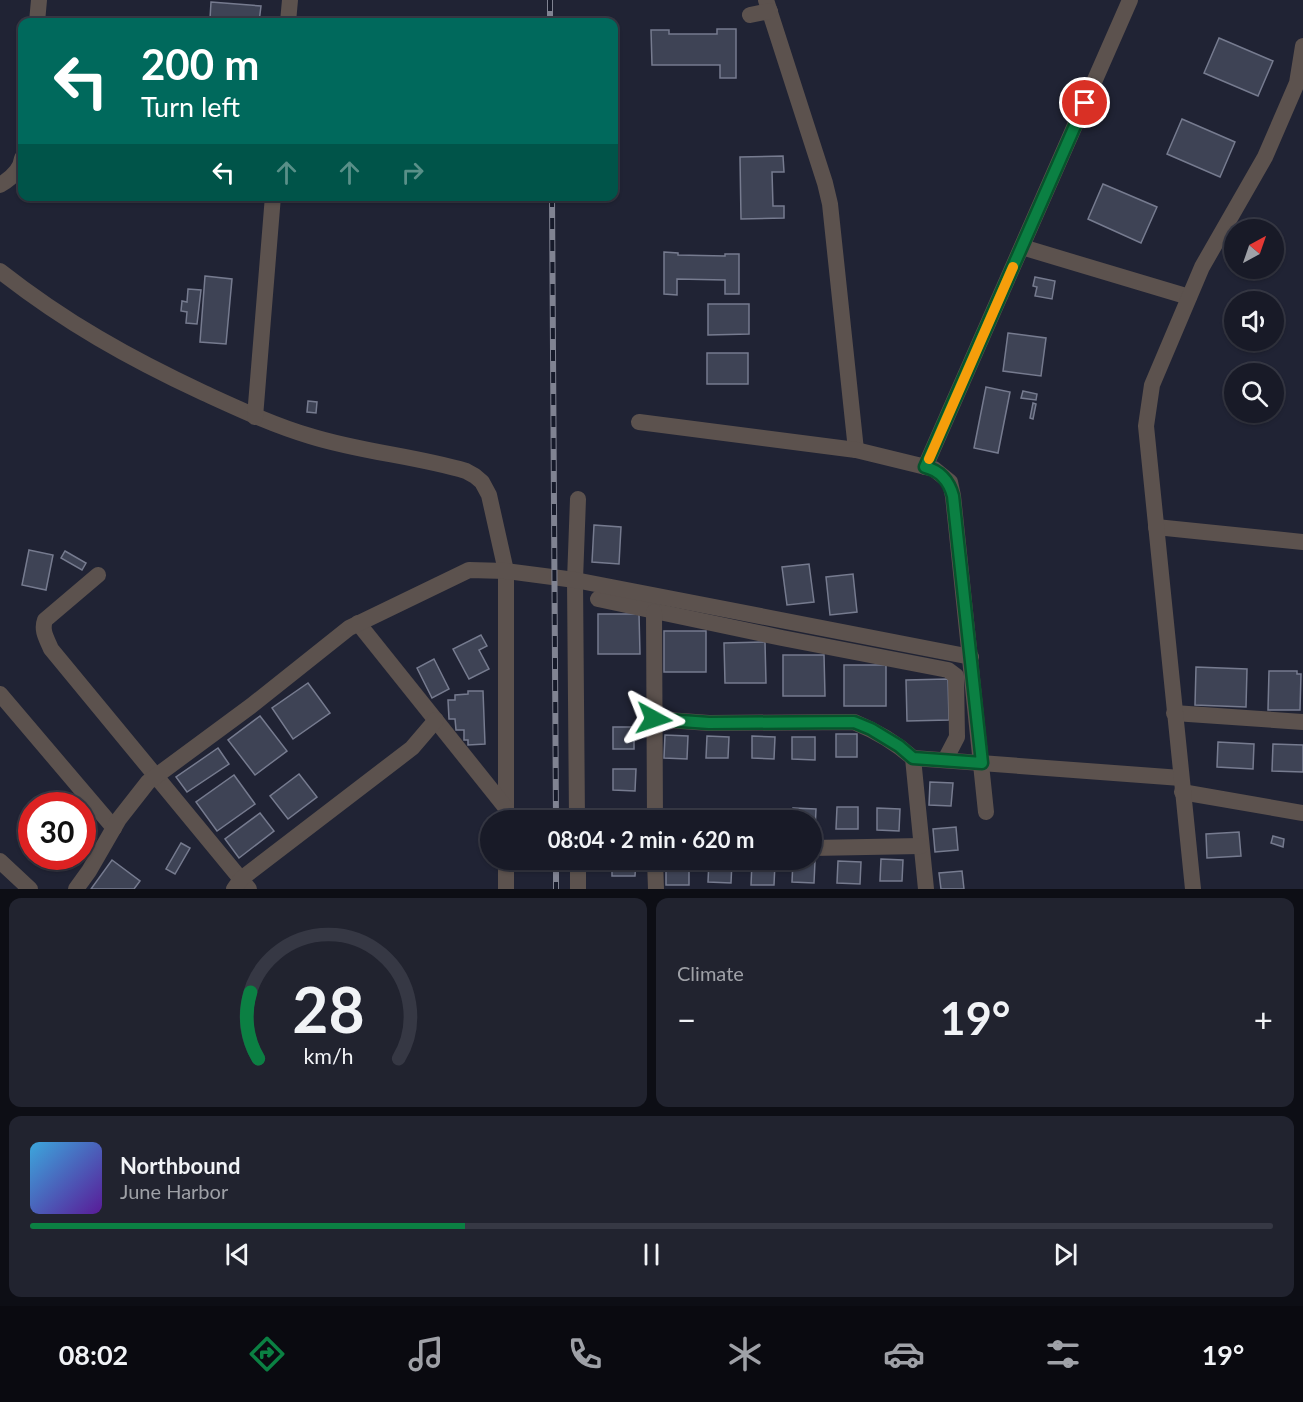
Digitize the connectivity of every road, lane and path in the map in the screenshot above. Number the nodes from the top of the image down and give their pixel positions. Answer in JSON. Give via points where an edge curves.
{"nodes":[{"id":1,"x":39,"y":0,"type":"edge"},
{"id":2,"x":290,"y":0,"type":"edge"},
{"id":3,"x":1130,"y":0,"type":"edge"},
{"id":4,"x":768,"y":6,"type":"edge"},
{"id":5,"x":750,"y":15,"type":"dead end"},
{"id":6,"x":37,"y":18,"type":"edge"},
{"id":7,"x":288,"y":18,"type":"edge"},
{"id":8,"x":1303,"y":46,"type":"edge"},
{"id":9,"x":18,"y":169,"type":"edge"},
{"id":10,"x":0,"y":185,"type":"edge"},
{"id":11,"x":273,"y":201,"type":"edge"},
{"id":12,"x":1022,"y":247,"type":"junction"},
{"id":13,"x":0,"y":271,"type":"edge"},
{"id":14,"x":1189,"y":297,"type":"junction"},
{"id":15,"x":255,"y":417,"type":"junction"},
{"id":16,"x":639,"y":422,"type":"dead end"},
{"id":17,"x":856,"y":450,"type":"junction"},
{"id":18,"x":925,"y":467,"type":"junction"},
{"id":19,"x":578,"y":499,"type":"dead end"},
{"id":20,"x":1156,"y":530,"type":"junction"},
{"id":21,"x":1303,"y":542,"type":"edge"},
{"id":22,"x":506,"y":571,"type":"junction"},
{"id":23,"x":98,"y":575,"type":"dead end"},
{"id":24,"x":575,"y":580,"type":"junction"},
{"id":25,"x":598,"y":599,"type":"dead end"},
{"id":26,"x":654,"y":612,"type":"junction"},
{"id":27,"x":358,"y":624,"type":"junction"},
{"id":28,"x":971,"y":657,"type":"junction"},
{"id":29,"x":0,"y":694,"type":"edge"},
{"id":30,"x":1174,"y":713,"type":"junction"},
{"id":31,"x":654,"y":719,"type":"junction"},
{"id":32,"x":436,"y":720,"type":"junction"},
{"id":33,"x":1303,"y":722,"type":"edge"},
{"id":34,"x":913,"y":758,"type":"junction"},
{"id":35,"x":945,"y":760,"type":"junction"},
{"id":36,"x":982,"y":763,"type":"junction"},
{"id":37,"x":156,"y":777,"type":"junction"},
{"id":38,"x":1181,"y":785,"type":"junction"},
{"id":39,"x":503,"y":810,"type":"edge"},
{"id":40,"x":506,"y":810,"type":"edge"},
{"id":41,"x":578,"y":810,"type":"edge"},
{"id":42,"x":655,"y":810,"type":"edge"},
{"id":43,"x":986,"y":812,"type":"dead end"},
{"id":44,"x":1303,"y":813,"type":"edge"},
{"id":45,"x":114,"y":828,"type":"junction"},
{"id":46,"x":921,"y":846,"type":"junction"},
{"id":47,"x":822,"y":848,"type":"edge"},
{"id":48,"x":0,"y":861,"type":"edge"},
{"id":49,"x":506,"y":870,"type":"edge"},
{"id":50,"x":578,"y":870,"type":"edge"},
{"id":51,"x":656,"y":870,"type":"edge"},
{"id":52,"x":241,"y":886,"type":"edge"},
{"id":53,"x":30,"y":889,"type":"edge"},
{"id":54,"x":76,"y":889,"type":"edge"},
{"id":55,"x":507,"y":889,"type":"edge"},
{"id":56,"x":578,"y":889,"type":"edge"},
{"id":57,"x":656,"y":889,"type":"edge"},
{"id":58,"x":926,"y":889,"type":"edge"},
{"id":59,"x":1193,"y":889,"type":"edge"}],
"edges":[{"from":1,"to":6,"type":"street"},
{"from":2,"to":7,"type":"street"},
{"from":3,"to":12,"type":"street"},
{"from":4,"to":5,"type":"street"},
{"from":4,"to":17,"type":"street","via":[[830,204]]},
{"from":8,"to":14,"type":"street","via":[[1297,83],[1265,157]]},
{"from":9,"to":10,"type":"street"},
{"from":11,"to":15,"type":"street"},
{"from":12,"to":14,"type":"street"},
{"from":12,"to":18,"type":"street"},
{"from":13,"to":15,"type":"street","via":[[115,349]]},
{"from":14,"to":20,"type":"street","via":[[1152,385],[1148,406],[1146,426]]},
{"from":15,"to":22,"type":"street","via":[[331,442],[448,466],[475,476],[489,495]]},
{"from":16,"to":17,"type":"street"},
{"from":17,"to":18,"type":"street"},
{"from":18,"to":28,"type":"street","via":[[950,482]]},
{"from":19,"to":24,"type":"street"},
{"from":20,"to":21,"type":"street"},
{"from":20,"to":30,"type":"street"},
{"from":22,"to":24,"type":"street"},
{"from":22,"to":27,"type":"street","via":[[469,570]]},
{"from":22,"to":40,"type":"street"},
{"from":23,"to":37,"type":"street","via":[[45,620],[44,634],[51,649]]},
{"from":24,"to":28,"type":"street"},
{"from":24,"to":41,"type":"street"},
{"from":25,"to":26,"type":"street"},
{"from":26,"to":31,"type":"street"},
{"from":26,"to":35,"type":"street","via":[[948,670],[956,676],[957,737]]},
{"from":27,"to":32,"type":"street"},
{"from":27,"to":37,"type":"street"},
{"from":28,"to":36,"type":"street"},
{"from":29,"to":45,"type":"street"},
{"from":30,"to":33,"type":"street"},
{"from":30,"to":38,"type":"street"},
{"from":31,"to":34,"type":"street","via":[[709,723],[854,722]]},
{"from":31,"to":42,"type":"street"},
{"from":32,"to":39,"type":"street"},
{"from":32,"to":52,"type":"street","via":[[412,748]]},
{"from":34,"to":35,"type":"street"},
{"from":34,"to":46,"type":"street"},
{"from":35,"to":36,"type":"street"},
{"from":36,"to":38,"type":"street"},
{"from":36,"to":43,"type":"street"},
{"from":37,"to":45,"type":"street"},
{"from":37,"to":52,"type":"street"},
{"from":38,"to":44,"type":"street"},
{"from":38,"to":59,"type":"street"},
{"from":45,"to":54,"type":"street"},
{"from":46,"to":47,"type":"street"},
{"from":46,"to":58,"type":"street"},
{"from":48,"to":53,"type":"street"},
{"from":49,"to":55,"type":"street"},
{"from":50,"to":56,"type":"street"},
{"from":51,"to":57,"type":"street"}]}
